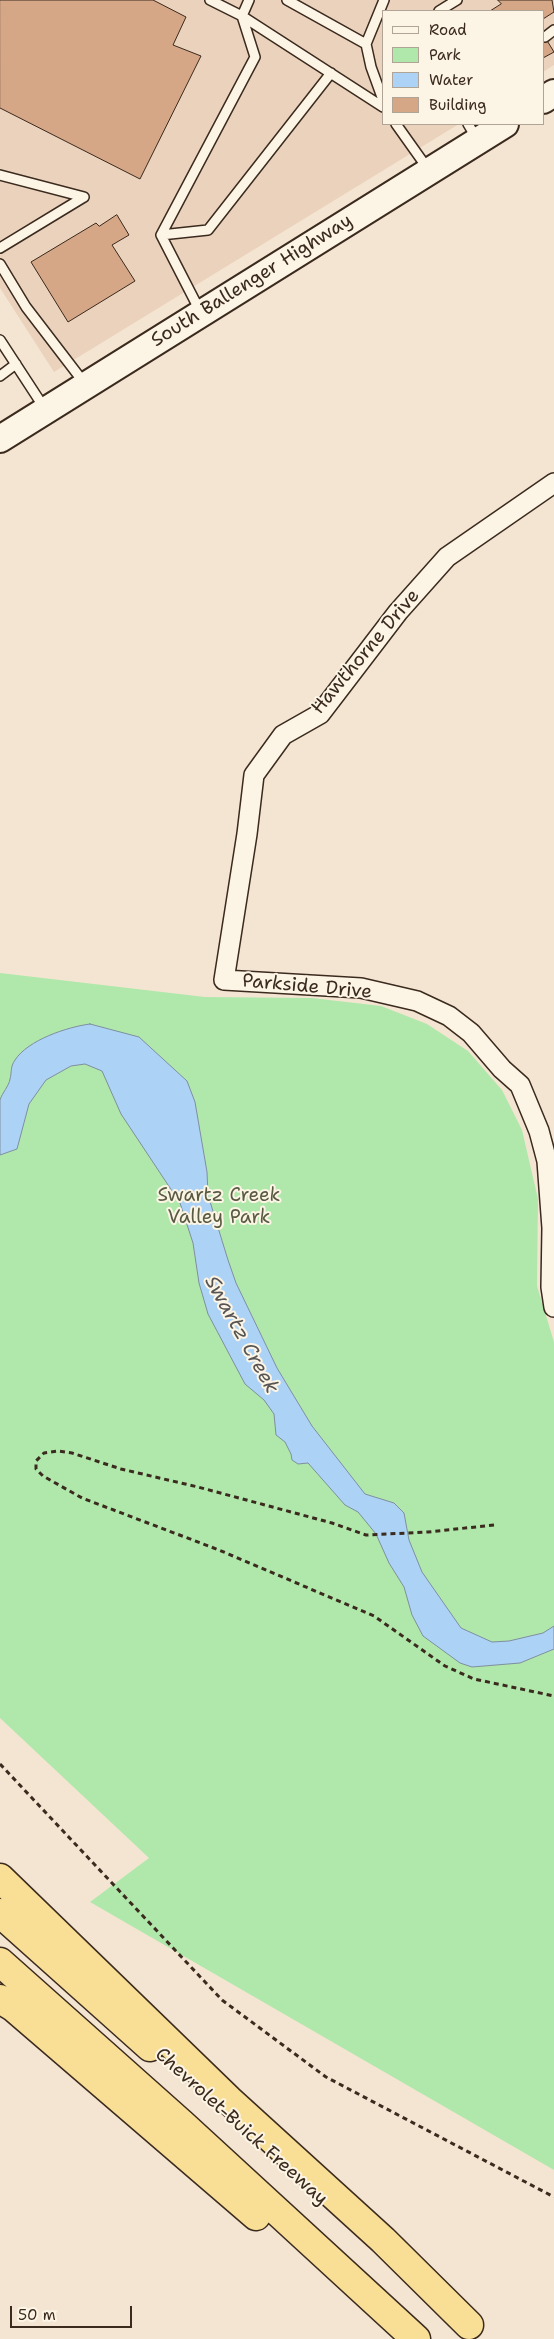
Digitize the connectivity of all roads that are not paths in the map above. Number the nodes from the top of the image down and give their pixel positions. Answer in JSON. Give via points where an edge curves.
{"nodes":[{"id":1,"x":210,"y":0,"type":"edge"},
{"id":2,"x":249,"y":0,"type":"edge"},
{"id":3,"x":287,"y":0,"type":"edge"},
{"id":4,"x":384,"y":0,"type":"edge"},
{"id":5,"x":457,"y":0,"type":"edge"},
{"id":6,"x":441,"y":10,"type":"edge"},
{"id":7,"x":242,"y":16,"type":"junction"},
{"id":8,"x":554,"y":30,"type":"edge"},
{"id":9,"x":545,"y":37,"type":"dead end"},
{"id":10,"x":366,"y":44,"type":"junction"},
{"id":11,"x":331,"y":73,"type":"junction"},
{"id":12,"x":382,"y":97,"type":"edge"},
{"id":13,"x":382,"y":106,"type":"edge"},
{"id":14,"x":397,"y":125,"type":"edge"},
{"id":15,"x":501,"y":125,"type":"edge"},
{"id":16,"x":473,"y":132,"type":"edge"},
{"id":17,"x":429,"y":171,"type":"junction"},
{"id":18,"x":0,"y":175,"type":"edge"},
{"id":19,"x":161,"y":235,"type":"junction"},
{"id":20,"x":0,"y":248,"type":"edge"},
{"id":21,"x":0,"y":264,"type":"edge"},
{"id":22,"x":201,"y":313,"type":"junction"},
{"id":23,"x":0,"y":340,"type":"edge"},
{"id":24,"x":16,"y":364,"type":"junction"},
{"id":25,"x":0,"y":376,"type":"edge"},
{"id":26,"x":86,"y":386,"type":"junction"},
{"id":27,"x":46,"y":410,"type":"junction"},
{"id":28,"x":0,"y":439,"type":"edge"},
{"id":29,"x":554,"y":483,"type":"edge"},
{"id":30,"x":224,"y":980,"type":"joint"},
{"id":31,"x":554,"y":1307,"type":"edge"},
{"id":32,"x":0,"y":1878,"type":"edge"},
{"id":33,"x":0,"y":1913,"type":"edge"},
{"id":34,"x":0,"y":1962,"type":"edge"},
{"id":35,"x":0,"y":1998,"type":"edge"},
{"id":36,"x":476,"y":2332,"type":"edge"},
{"id":37,"x":403,"y":2339,"type":"edge"},
{"id":38,"x":416,"y":2339,"type":"edge"}],
"edges":[{"from":1,"to":7,"type":"lane"},
{"from":2,"to":7,"type":"lane"},
{"from":3,"to":10,"type":"lane"},
{"from":4,"to":10,"type":"lane"},
{"from":5,"to":6,"type":"lane"},
{"from":7,"to":11,"type":"lane"},
{"from":7,"to":19,"type":"lane","via":[[255,57]]},
{"from":8,"to":9,"type":"lane"},
{"from":10,"to":12,"type":"lane"},
{"from":11,"to":13,"type":"lane"},
{"from":11,"to":19,"type":"lane","via":[[208,230]]},
{"from":14,"to":17,"type":"lane"},
{"from":15,"to":16,"type":"street","name":"South Ballenger Highway"},
{"from":16,"to":17,"type":"street","name":"South Ballenger Highway"},
{"from":17,"to":22,"type":"street","name":"South Ballenger Highway"},
{"from":18,"to":20,"type":"lane","via":[[84,197]]},
{"from":19,"to":22,"type":"lane"},
{"from":21,"to":26,"type":"lane","via":[[26,307]]},
{"from":22,"to":26,"type":"street","name":"South Ballenger Highway"},
{"from":23,"to":24,"type":"lane"},
{"from":24,"to":25,"type":"lane"},
{"from":24,"to":27,"type":"lane"},
{"from":26,"to":27,"type":"street","name":"South Ballenger Highway"},
{"from":27,"to":28,"type":"street","name":"South Ballenger Highway"},
{"from":29,"to":30,"type":"street","name":"Hawthorne Drive","via":[[447,557],[398,612],[320,714],[283,735],[254,775]]},
{"from":30,"to":31,"type":"street","name":"Parkside Drive","via":[[361,988],[417,1001],[449,1016],[471,1033],[520,1085],[540,1131],[547,1161]]},
{"from":32,"to":36,"type":"highway","via":[[229,2100],[383,2240]]},
{"from":33,"to":36,"type":"highway","name":"Chevrolet-Buick Freeway","via":[[296,2177]]},
{"from":34,"to":38,"type":"highway","name":"Chevrolet-Buick Freeway"},
{"from":35,"to":37,"type":"highway"}]}
